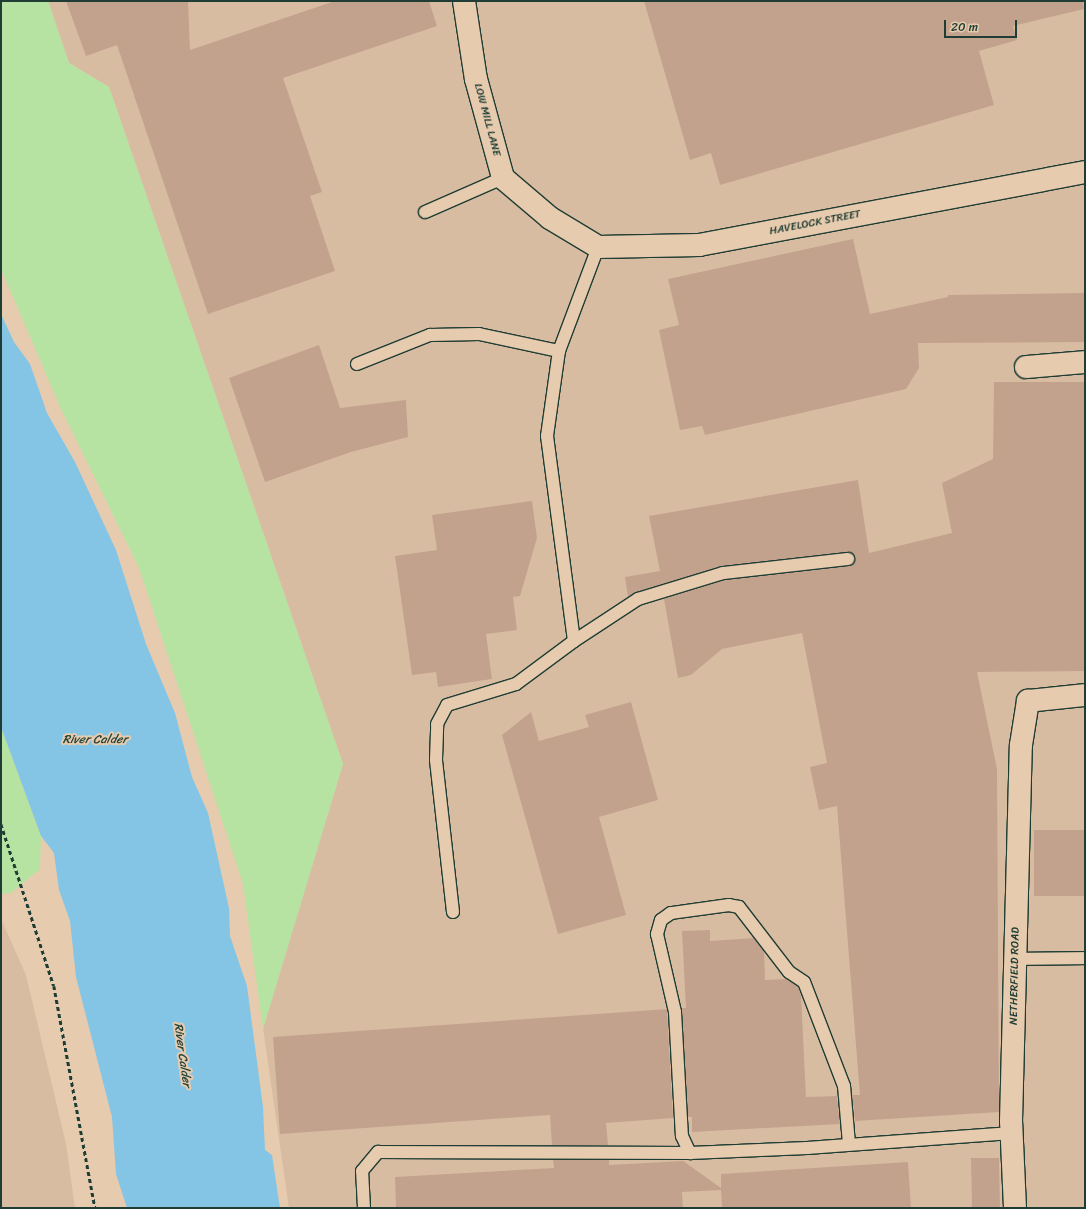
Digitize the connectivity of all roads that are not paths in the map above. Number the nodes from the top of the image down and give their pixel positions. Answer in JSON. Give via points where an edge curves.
{"nodes":[{"id":1,"x":464,"y":1,"type":"edge"},
{"id":2,"x":1085,"y":172,"type":"edge"},
{"id":3,"x":503,"y":178,"type":"junction"},
{"id":4,"x":425,"y":212,"type":"dead end"},
{"id":5,"x":598,"y":247,"type":"junction"},
{"id":6,"x":559,"y":351,"type":"junction"},
{"id":7,"x":1085,"y":362,"type":"edge"},
{"id":8,"x":357,"y":364,"type":"dead end"},
{"id":9,"x":1026,"y":367,"type":"dead end"},
{"id":10,"x":848,"y":559,"type":"dead end"},
{"id":11,"x":574,"y":641,"type":"junction"},
{"id":12,"x":1085,"y":695,"type":"edge"},
{"id":13,"x":453,"y":912,"type":"dead end"},
{"id":14,"x":1085,"y":958,"type":"edge"},
{"id":15,"x":1016,"y":960,"type":"junction"},
{"id":16,"x":1011,"y":1133,"type":"junction"},
{"id":17,"x":849,"y":1144,"type":"junction"},
{"id":18,"x":690,"y":1153,"type":"junction"},
{"id":19,"x":364,"y":1208,"type":"edge"},
{"id":20,"x":1015,"y":1208,"type":"edge"}],
"edges":[{"from":1,"to":3,"type":"street","name":"LOW MILL LANE","via":[[476,79]]},
{"from":2,"to":5,"type":"street","name":"HAVELOCK STREET","via":[[699,245]]},
{"from":3,"to":4,"type":"lane"},
{"from":3,"to":5,"type":"street","via":[[550,218]]},
{"from":5,"to":6,"type":"lane"},
{"from":6,"to":8,"type":"lane","via":[[479,334],[430,334]]},
{"from":6,"to":11,"type":"lane","via":[[547,436]]},
{"from":7,"to":9,"type":"street"},
{"from":10,"to":11,"type":"lane","via":[[723,573],[638,598]]},
{"from":11,"to":13,"type":"lane","via":[[516,684],[447,706],[437,724],[436,760]]},
{"from":12,"to":15,"type":"street","name":"NETHERFIELD ROAD","via":[[1028,701],[1021,745]]},
{"from":14,"to":15,"type":"lane"},
{"from":15,"to":16,"type":"street","name":"NETHERFIELD ROAD"},
{"from":16,"to":17,"type":"lane"},
{"from":16,"to":20,"type":"street","name":"NETHERFIELD ROAD"},
{"from":17,"to":18,"type":"lane"},
{"from":17,"to":18,"type":"lane","via":[[844,1086],[804,982],[789,972],[739,907],[728,905],[671,913],[661,920],[657,934],[675,1012],[682,1136]]},
{"from":18,"to":19,"type":"lane","via":[[378,1152],[362,1171]]}]}
